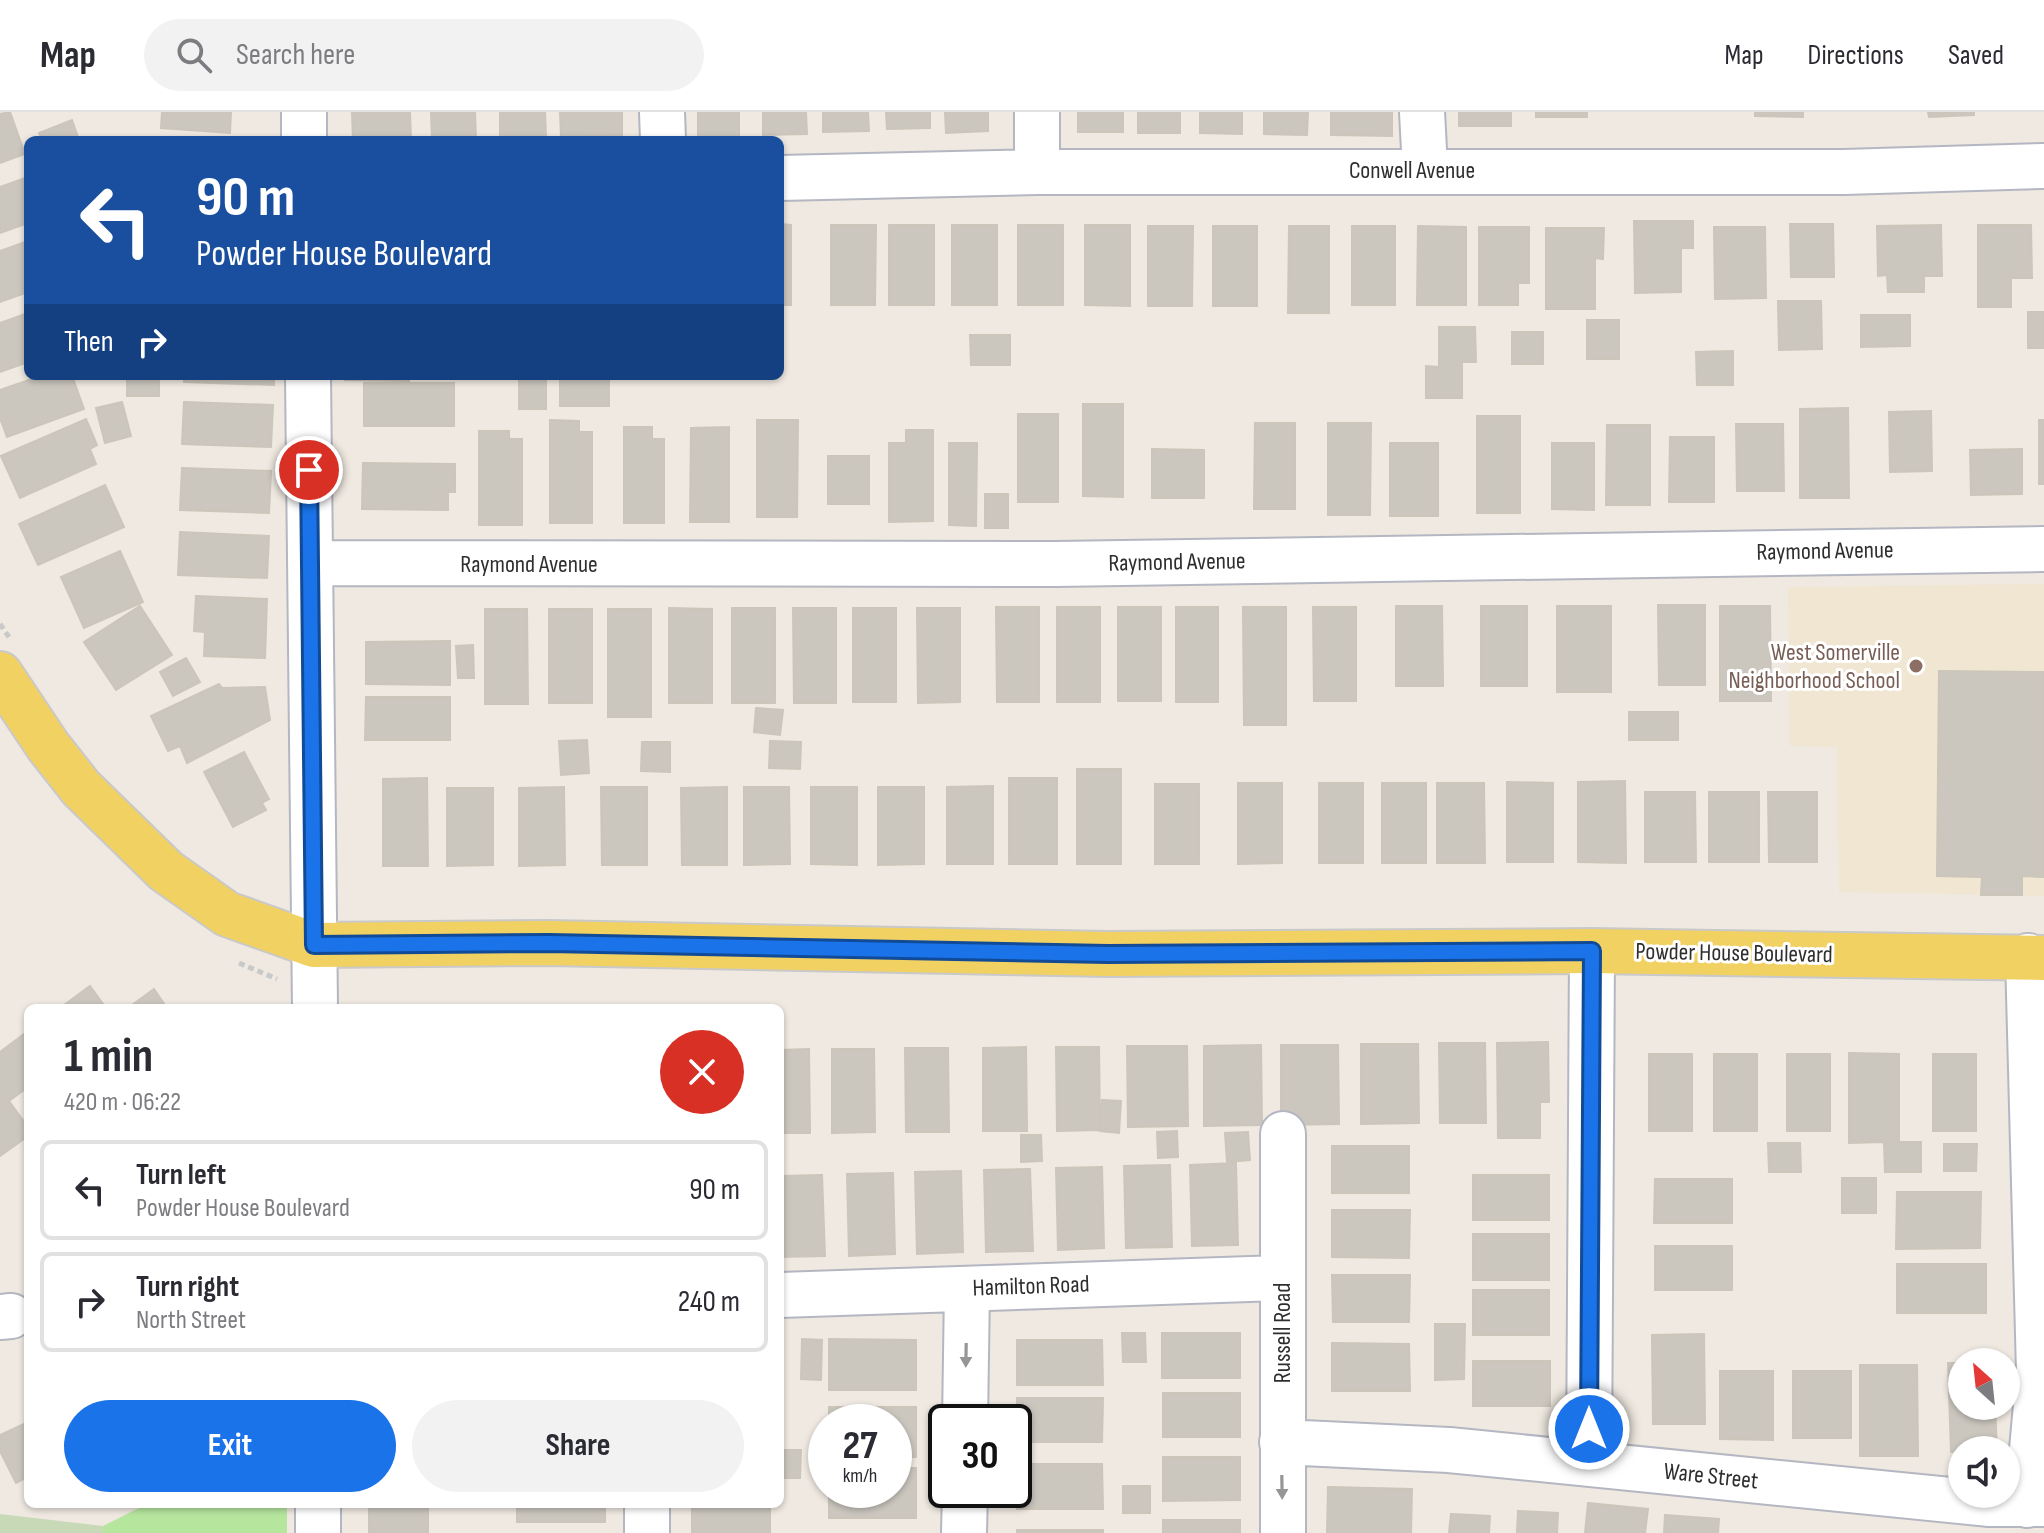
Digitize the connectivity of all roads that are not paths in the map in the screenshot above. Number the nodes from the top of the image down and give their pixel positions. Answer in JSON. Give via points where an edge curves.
{"nodes":[{"id":1,"x":304,"y":112,"type":"edge"},
{"id":2,"x":662,"y":112,"type":"edge"},
{"id":3,"x":1037,"y":112,"type":"edge"},
{"id":4,"x":1422,"y":112,"type":"edge"},
{"id":5,"x":304,"y":136,"type":"edge"},
{"id":6,"x":663,"y":136,"type":"edge"},
{"id":7,"x":2044,"y":166,"type":"edge"},
{"id":8,"x":1425,"y":169,"type":"junction"},
{"id":9,"x":1037,"y":172,"type":"junction"},
{"id":10,"x":784,"y":178,"type":"edge"},
{"id":11,"x":308,"y":380,"type":"edge"},
{"id":12,"x":2044,"y":549,"type":"edge"},
{"id":13,"x":311,"y":563,"type":"junction"},
{"id":14,"x":0,"y":674,"type":"edge"},
{"id":15,"x":314,"y":945,"type":"junction"},
{"id":16,"x":1592,"y":951,"type":"junction"},
{"id":17,"x":2036,"y":957,"type":"edge"},
{"id":18,"x":315,"y":1004,"type":"edge"},
{"id":19,"x":1283,"y":1134,"type":"dead end"},
{"id":20,"x":1282,"y":1278,"type":"junction"},
{"id":21,"x":967,"y":1289,"type":"junction"},
{"id":22,"x":784,"y":1295,"type":"edge"},
{"id":23,"x":965,"y":1404,"type":"edge"},
{"id":24,"x":1282,"y":1442,"type":"junction"},
{"id":25,"x":1589,"y":1464,"type":"junction"},
{"id":26,"x":2035,"y":1505,"type":"edge"},
{"id":27,"x":318,"y":1508,"type":"edge"},
{"id":28,"x":647,"y":1508,"type":"edge"},
{"id":29,"x":965,"y":1508,"type":"edge"},
{"id":30,"x":318,"y":1533,"type":"edge"},
{"id":31,"x":647,"y":1533,"type":"edge"},
{"id":32,"x":964,"y":1533,"type":"edge"},
{"id":33,"x":1283,"y":1533,"type":"edge"}],
"edges":[{"from":1,"to":5,"type":"street"},
{"from":2,"to":6,"type":"street"},
{"from":3,"to":9,"type":"street"},
{"from":4,"to":8,"type":"street"},
{"from":7,"to":8,"type":"street","name":"Conwell Avenue","via":[[1844,172]]},
{"from":8,"to":9,"type":"street","name":"Conwell Avenue"},
{"from":9,"to":10,"type":"street","name":"Conwell Avenue"},
{"from":11,"to":13,"type":"street"},
{"from":12,"to":13,"type":"street","name":"Raymond Avenue","via":[[1056,564]]},
{"from":13,"to":15,"type":"street"},
{"from":14,"to":15,"type":"main road","name":"Powder House Boulevard","via":[[81,788],[166,871],[227,914]]},
{"from":15,"to":16,"type":"main road","name":"Powder House Boulevard","via":[[549,943],[1108,954]]},
{"from":15,"to":18,"type":"street"},
{"from":16,"to":17,"type":"main road","name":"Powder House Boulevard"},
{"from":16,"to":25,"type":"street"},
{"from":17,"to":26,"type":"street"},
{"from":19,"to":20,"type":"street","name":"Russell Road"},
{"from":20,"to":21,"type":"street","name":"Hamilton Road"},
{"from":20,"to":24,"type":"street","name":"Russell Road"},
{"from":21,"to":22,"type":"street","name":"Hamilton Road"},
{"from":21,"to":23,"type":"street","one_way":true},
{"from":24,"to":25,"type":"street","name":"Ware Street"},
{"from":24,"to":33,"type":"street","name":"Russell Road","one_way":true},
{"from":25,"to":26,"type":"street","name":"Ware Street"},
{"from":27,"to":30,"type":"street"},
{"from":28,"to":31,"type":"street"},
{"from":29,"to":32,"type":"street"}]}
